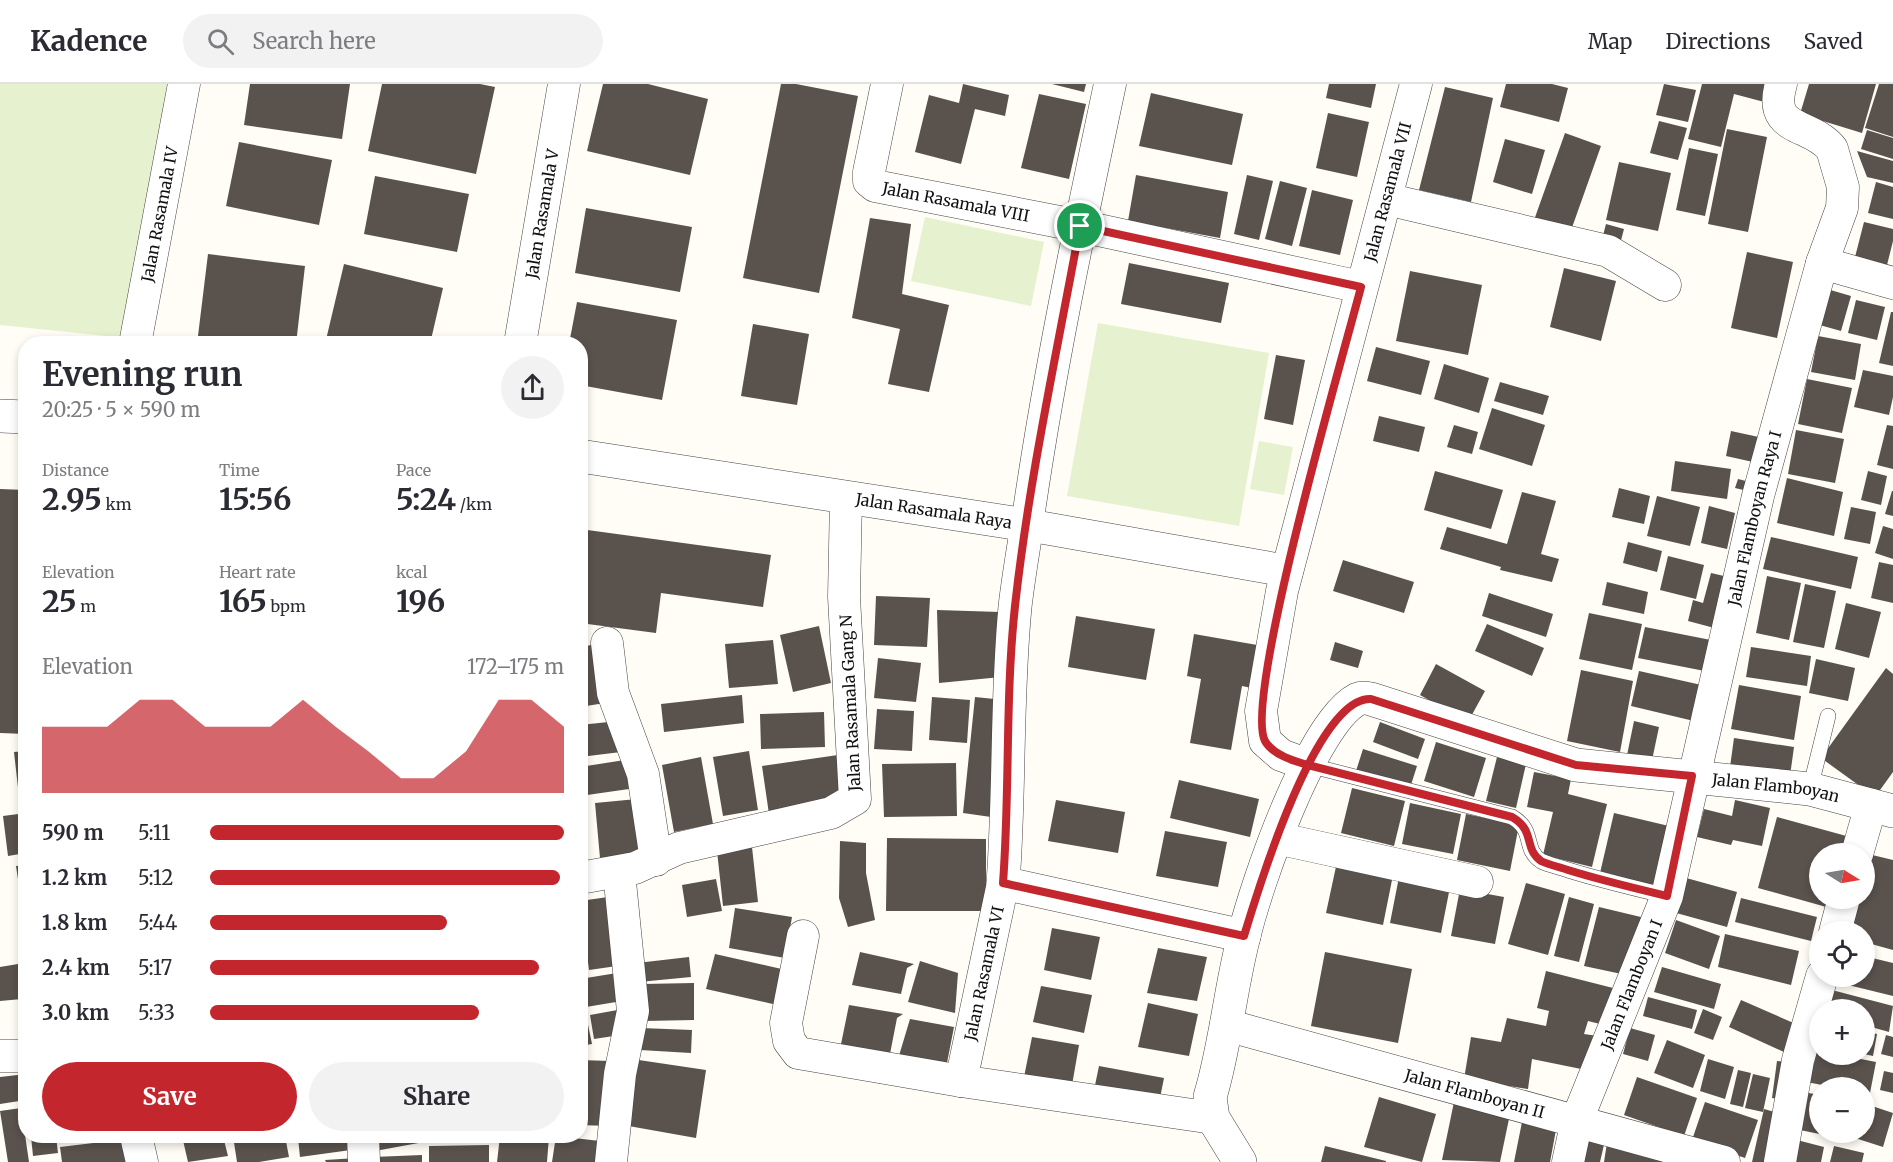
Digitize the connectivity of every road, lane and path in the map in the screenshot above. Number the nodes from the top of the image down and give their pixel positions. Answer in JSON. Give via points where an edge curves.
{"nodes":[{"id":1,"x":184,"y":84,"type":"edge"},
{"id":2,"x":564,"y":84,"type":"edge"},
{"id":3,"x":887,"y":84,"type":"edge"},
{"id":4,"x":1110,"y":84,"type":"edge"},
{"id":5,"x":1416,"y":84,"type":"edge"},
{"id":6,"x":1781,"y":84,"type":"edge"},
{"id":7,"x":1386,"y":199,"type":"junction"},
{"id":8,"x":1080,"y":226,"type":"junction"},
{"id":9,"x":1822,"y":263,"type":"junction"},
{"id":10,"x":1893,"y":283,"type":"edge"},
{"id":11,"x":1665,"y":285,"type":"dead end"},
{"id":12,"x":1361,"y":287,"type":"junction"},
{"id":13,"x":137,"y":336,"type":"edge"},
{"id":14,"x":521,"y":336,"type":"edge"},
{"id":15,"x":0,"y":416,"type":"edge"},
{"id":16,"x":18,"y":417,"type":"edge"},
{"id":17,"x":588,"y":457,"type":"edge"},
{"id":18,"x":846,"y":498,"type":"junction"},
{"id":19,"x":1027,"y":525,"type":"junction"},
{"id":20,"x":1287,"y":571,"type":"junction"},
{"id":21,"x":607,"y":643,"type":"dead end"},
{"id":22,"x":1828,"y":716,"type":"dead end"},
{"id":23,"x":1308,"y":765,"type":"junction"},
{"id":24,"x":1692,"y":776,"type":"junction"},
{"id":25,"x":1810,"y":789,"type":"junction"},
{"id":26,"x":1882,"y":808,"type":"edge"},
{"id":27,"x":1276,"y":838,"type":"junction"},
{"id":28,"x":1863,"y":843,"type":"edge"},
{"id":29,"x":656,"y":860,"type":"junction"},
{"id":30,"x":619,"y":872,"type":"junction"},
{"id":31,"x":588,"y":877,"type":"edge"},
{"id":32,"x":1477,"y":882,"type":"dead end"},
{"id":33,"x":1003,"y":883,"type":"junction"},
{"id":34,"x":1667,"y":896,"type":"junction"},
{"id":35,"x":803,"y":936,"type":"dead end"},
{"id":36,"x":1244,"y":936,"type":"junction"},
{"id":37,"x":1819,"y":987,"type":"edge"},
{"id":38,"x":1226,"y":1025,"type":"junction"},
{"id":39,"x":0,"y":1056,"type":"edge"},
{"id":40,"x":18,"y":1056,"type":"edge"},
{"id":41,"x":961,"y":1081,"type":"junction"},
{"id":42,"x":1213,"y":1118,"type":"junction"},
{"id":43,"x":1577,"y":1120,"type":"junction"},
{"id":44,"x":138,"y":1143,"type":"edge"},
{"id":45,"x":363,"y":1143,"type":"edge"},
{"id":46,"x":142,"y":1162,"type":"edge"},
{"id":47,"x":364,"y":1162,"type":"edge"},
{"id":48,"x":611,"y":1162,"type":"edge"},
{"id":49,"x":1240,"y":1162,"type":"edge"},
{"id":50,"x":1568,"y":1162,"type":"edge"},
{"id":51,"x":1724,"y":1162,"type":"edge"},
{"id":52,"x":1780,"y":1162,"type":"edge"}],
"edges":[{"from":1,"to":13,"type":"street","name":"Jalan Rasamala IV"},
{"from":2,"to":14,"type":"street","name":"Jalan Rasamala V"},
{"from":3,"to":8,"type":"street","name":"Jalan Rasamala VIII","via":[[869,181],[875,186]]},
{"from":4,"to":8,"type":"street","name":"Jalan Rasamala VI"},
{"from":5,"to":7,"type":"street","name":"Jalan Rasamala VII"},
{"from":6,"to":9,"type":"street","name":"Jalan Flamboyan Raya I","via":[[1778,105],[1783,119],[1829,145],[1843,187],[1842,208]]},
{"from":7,"to":11,"type":"street","via":[[1608,250]]},
{"from":7,"to":12,"type":"street","name":"Jalan Rasamala VII"},
{"from":8,"to":12,"type":"street","name":"Jalan Rasamala VIII"},
{"from":8,"to":19,"type":"street","name":"Jalan Rasamala VI"},
{"from":9,"to":10,"type":"street"},
{"from":9,"to":24,"type":"street","name":"Jalan Flamboyan Raya I","via":[[1758,496]]},
{"from":12,"to":20,"type":"street","name":"Jalan Rasamala VII"},
{"from":15,"to":16,"type":"street"},
{"from":17,"to":18,"type":"street","name":"Jalan Rasamala Raya"},
{"from":18,"to":19,"type":"street","name":"Jalan Rasamala Raya"},
{"from":18,"to":29,"type":"street","name":"Jalan Rasamala Gang N","via":[[844,597],[855,800],[831,813],[679,848]]},
{"from":19,"to":20,"type":"street","name":"Jalan Rasamala Raya"},
{"from":19,"to":33,"type":"street","name":"Jalan Rasamala VI","via":[[1015,606]]},
{"from":20,"to":23,"type":"street","name":"Jalan Rasamala VII","via":[[1261,711],[1265,741],[1281,755]]},
{"from":21,"to":29,"type":"street","via":[[613,693],[643,774]]},
{"from":22,"to":25,"type":"lane"},
{"from":23,"to":24,"type":"street","name":"Jalan Flamboyan","via":[[1347,707],[1360,698],[1576,765]]},
{"from":23,"to":27,"type":"street","name":"Jalan Flamboyan"},
{"from":23,"to":34,"type":"lane","via":[[1512,817],[1522,823],[1529,845],[1542,861]]},
{"from":24,"to":25,"type":"street","name":"Jalan Flamboyan"},
{"from":24,"to":34,"type":"street","name":"Jalan Flamboyan I"},
{"from":25,"to":26,"type":"street","name":"Jalan Flamboyan"},
{"from":26,"to":28,"type":"street"},
{"from":27,"to":32,"type":"street"},
{"from":27,"to":36,"type":"street","name":"Jalan Flamboyan"},
{"from":29,"to":30,"type":"street","name":"Jalan Rasamala Gang N"},
{"from":30,"to":31,"type":"street","name":"Jalan Rasamala Gang N"},
{"from":30,"to":48,"type":"street","via":[[633,1011],[620,1074]]},
{"from":33,"to":36,"type":"street"},
{"from":33,"to":41,"type":"street","name":"Jalan Rasamala VI"},
{"from":34,"to":43,"type":"street","name":"Jalan Flamboyan I"},
{"from":35,"to":41,"type":"street","via":[[786,1023],[792,1048],[809,1056]]},
{"from":36,"to":38,"type":"street"},
{"from":37,"to":52,"type":"street","via":[[1798,1060]]},
{"from":38,"to":42,"type":"street","via":[[1210,1097]]},
{"from":38,"to":43,"type":"street","name":"Jalan Flamboyan II"},
{"from":39,"to":40,"type":"street"},
{"from":41,"to":42,"type":"street"},
{"from":42,"to":49,"type":"street"},
{"from":43,"to":50,"type":"street","name":"Jalan Flamboyan I"},
{"from":43,"to":51,"type":"street","name":"Jalan Flamboyan II"},
{"from":44,"to":46,"type":"street"},
{"from":45,"to":47,"type":"street"}]}
